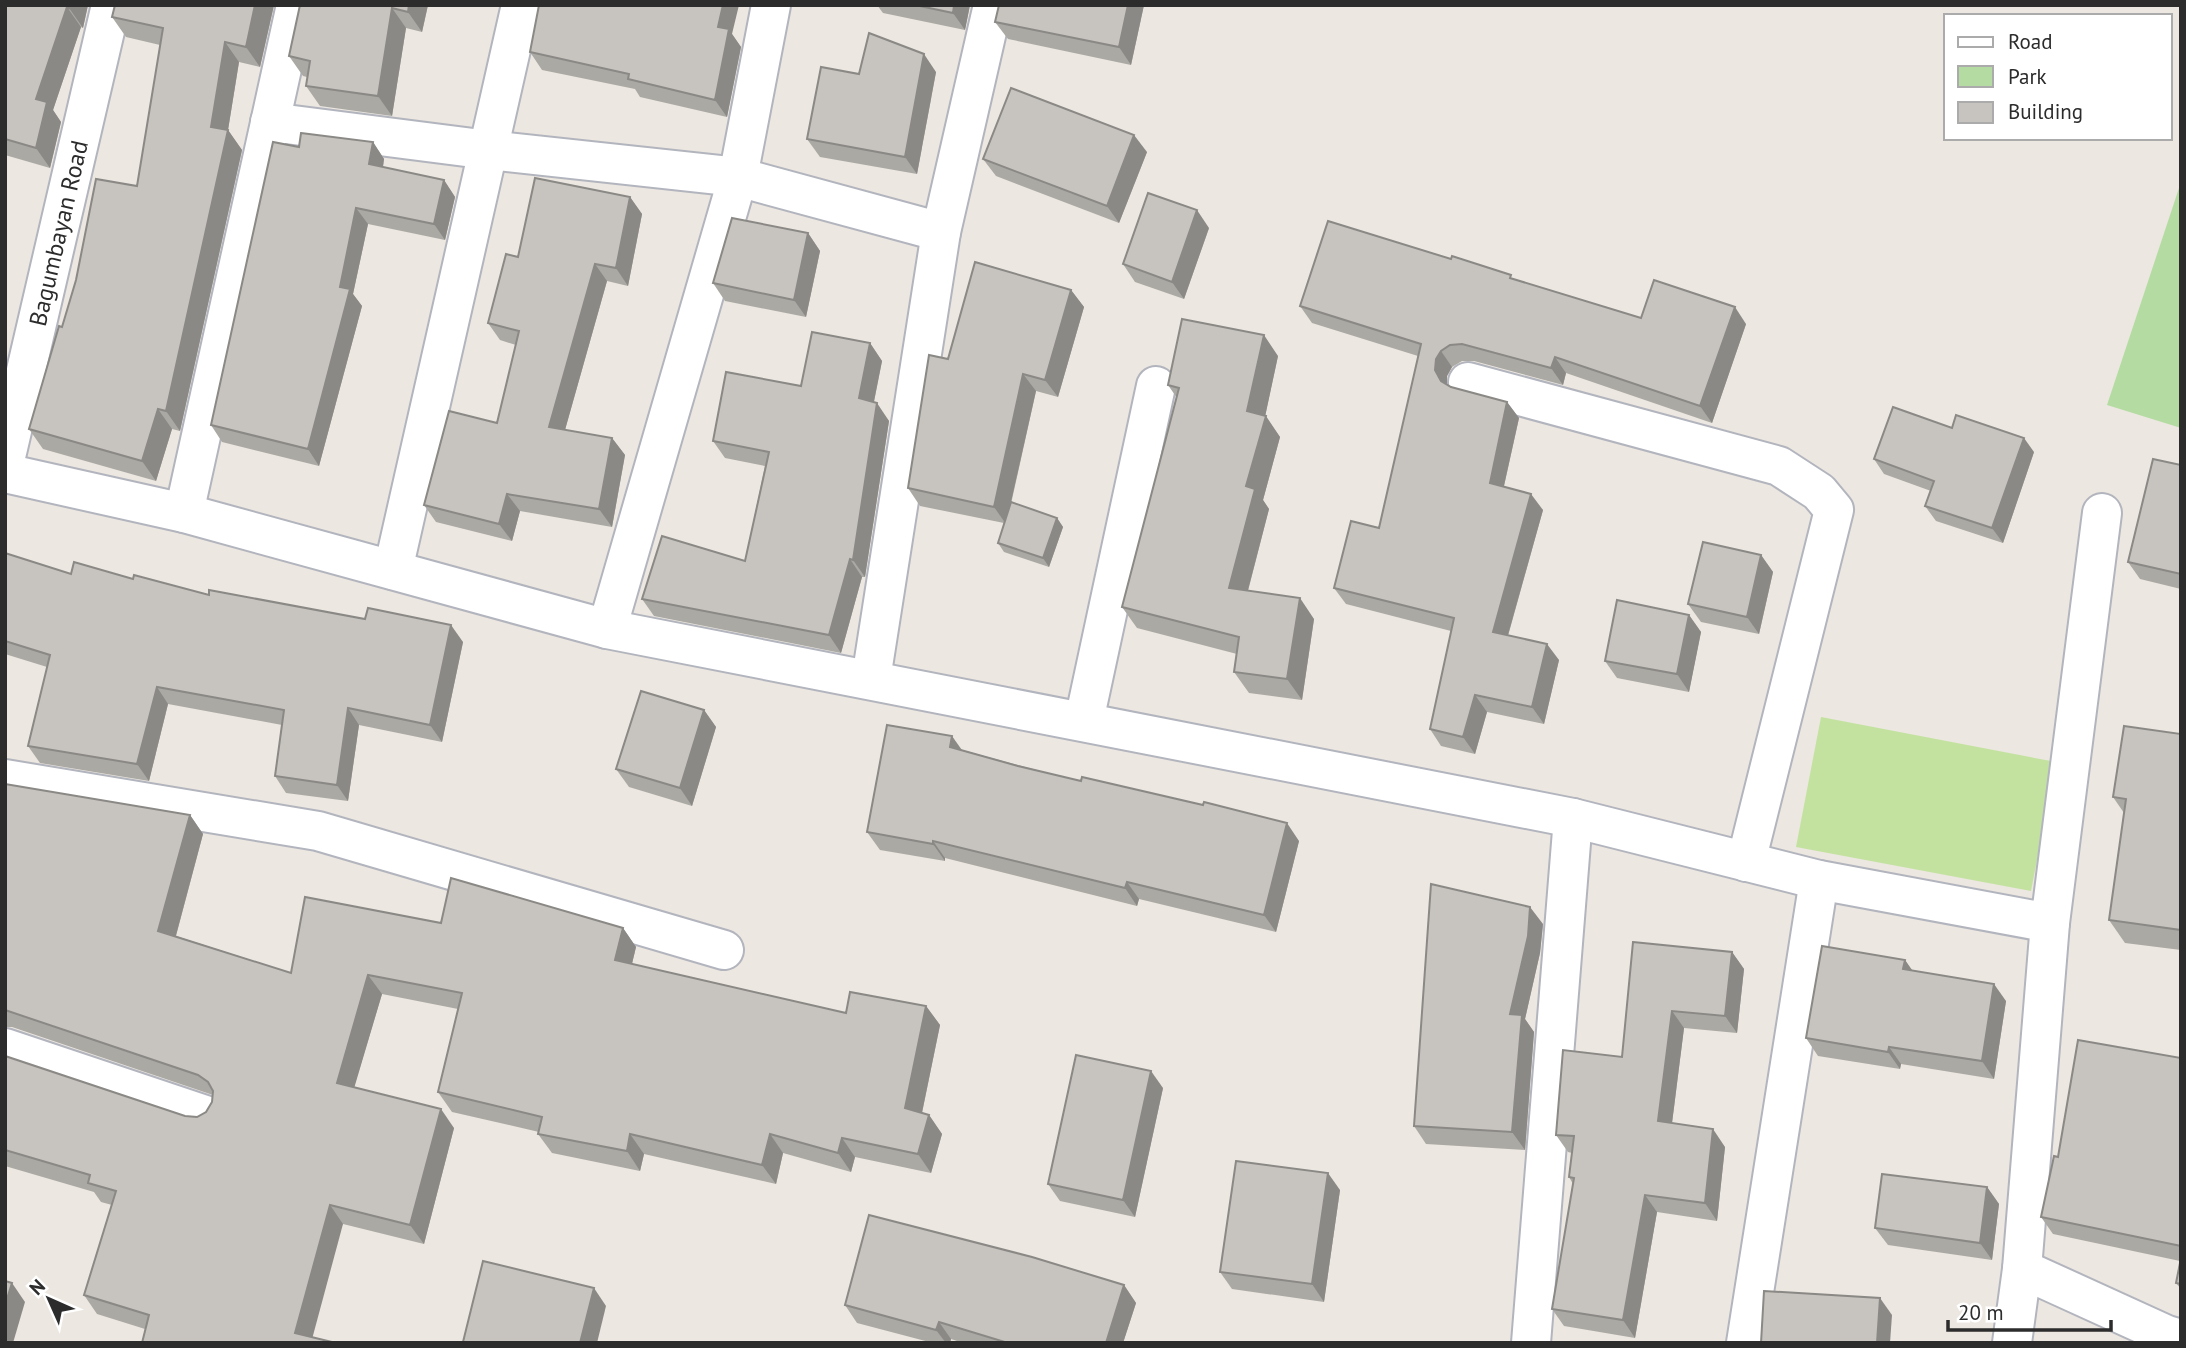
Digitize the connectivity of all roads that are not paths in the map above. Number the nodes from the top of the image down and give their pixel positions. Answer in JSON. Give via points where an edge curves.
{"nodes":[{"id":1,"x":111,"y":5,"type":"edge"},
{"id":2,"x":296,"y":5,"type":"edge"},
{"id":3,"x":521,"y":5,"type":"edge"},
{"id":4,"x":771,"y":5,"type":"edge"},
{"id":5,"x":993,"y":5,"type":"edge"},
{"id":6,"x":270,"y":122,"type":"junction"},
{"id":7,"x":489,"y":150,"type":"junction"},
{"id":8,"x":738,"y":177,"type":"junction"},
{"id":9,"x":941,"y":232,"type":"junction"},
{"id":10,"x":1468,"y":382,"type":"dead end"},
{"id":11,"x":1156,"y":386,"type":"dead end"},
{"id":12,"x":10,"y":416,"type":"edge"},
{"id":13,"x":5,"y":461,"type":"edge"},
{"id":14,"x":5,"y":473,"type":"edge"},
{"id":15,"x":184,"y":513,"type":"junction"},
{"id":16,"x":2102,"y":513,"type":"dead end"},
{"id":17,"x":393,"y":570,"type":"junction"},
{"id":18,"x":607,"y":629,"type":"junction"},
{"id":19,"x":871,"y":679,"type":"junction"},
{"id":20,"x":1084,"y":722,"type":"junction"},
{"id":21,"x":5,"y":779,"type":"edge"},
{"id":22,"x":1573,"y":818,"type":"junction"},
{"id":23,"x":1746,"y":862,"type":"junction"},
{"id":24,"x":1819,"y":880,"type":"junction"},
{"id":25,"x":2050,"y":923,"type":"junction"},
{"id":26,"x":724,"y":950,"type":"dead end"},
{"id":27,"x":5,"y":1048,"type":"edge"},
{"id":28,"x":205,"y":1115,"type":"edge"},
{"id":29,"x":2022,"y":1269,"type":"junction"},
{"id":30,"x":2171,"y":1339,"type":"edge"},
{"id":31,"x":1531,"y":1343,"type":"edge"},
{"id":32,"x":1746,"y":1343,"type":"edge"},
{"id":33,"x":2012,"y":1343,"type":"edge"}],
"edges":[{"from":1,"to":12,"type":"street","name":"Bagumbayan Road"},
{"from":2,"to":6,"type":"street"},
{"from":3,"to":7,"type":"street"},
{"from":4,"to":8,"type":"street"},
{"from":5,"to":9,"type":"street"},
{"from":6,"to":7,"type":"street"},
{"from":6,"to":15,"type":"street"},
{"from":7,"to":8,"type":"street"},
{"from":7,"to":17,"type":"street"},
{"from":8,"to":9,"type":"street"},
{"from":8,"to":18,"type":"street"},
{"from":9,"to":19,"type":"street"},
{"from":10,"to":23,"type":"street","via":[[1779,466],[1819,492],[1834,510]]},
{"from":11,"to":20,"type":"street"},
{"from":12,"to":13,"type":"street","name":"Bagumbayan Road"},
{"from":14,"to":15,"type":"street"},
{"from":15,"to":17,"type":"street"},
{"from":16,"to":25,"type":"street"},
{"from":17,"to":18,"type":"street"},
{"from":18,"to":19,"type":"street"},
{"from":19,"to":20,"type":"street"},
{"from":20,"to":22,"type":"street"},
{"from":21,"to":26,"type":"street","via":[[318,831]]},
{"from":22,"to":23,"type":"street"},
{"from":22,"to":31,"type":"street"},
{"from":23,"to":24,"type":"street"},
{"from":24,"to":25,"type":"street"},
{"from":24,"to":32,"type":"street"},
{"from":25,"to":29,"type":"street"},
{"from":27,"to":28,"type":"street"},
{"from":29,"to":30,"type":"street"},
{"from":29,"to":33,"type":"street"}]}
